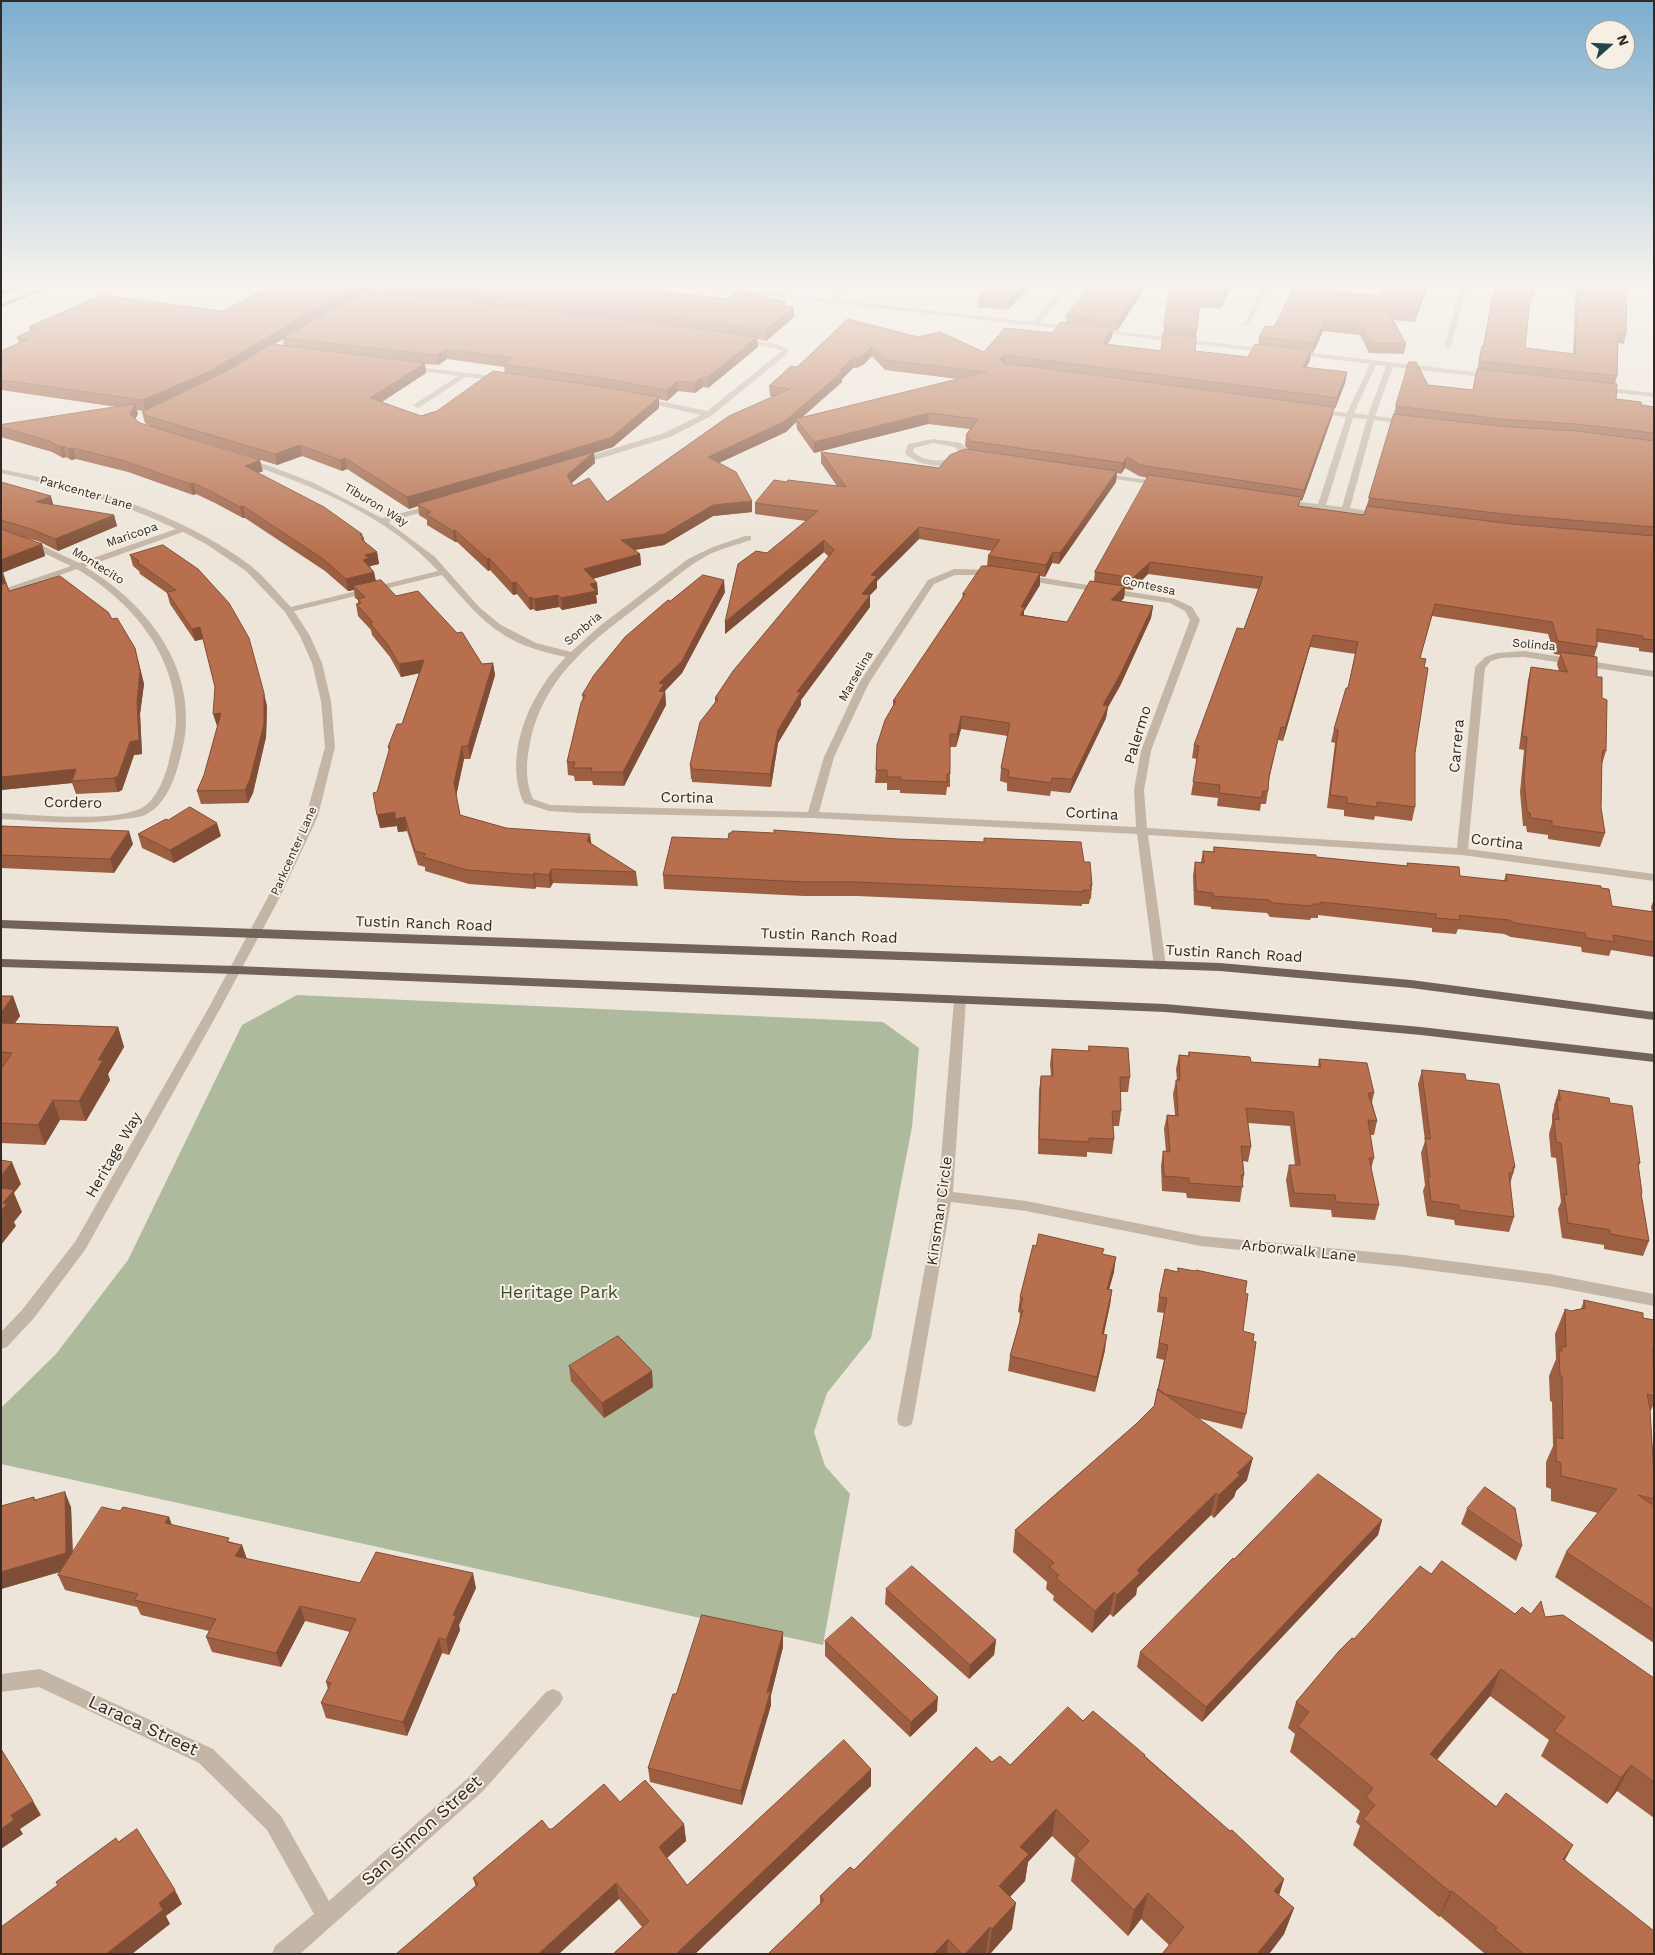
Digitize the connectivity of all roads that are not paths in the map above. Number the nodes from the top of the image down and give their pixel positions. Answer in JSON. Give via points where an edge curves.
{"nodes":[{"id":1,"x":451,"y":373,"type":"edge"},
{"id":2,"x":760,"y":373,"type":"edge"},
{"id":3,"x":1369,"y":373,"type":"edge"},
{"id":4,"x":1387,"y":373,"type":"edge"},
{"id":5,"x":1467,"y":373,"type":"edge"},
{"id":6,"x":464,"y":375,"type":"junction"},
{"id":7,"x":1498,"y":377,"type":"edge"},
{"id":8,"x":511,"y":380,"type":"edge"},
{"id":9,"x":1595,"y":388,"type":"edge"},
{"id":10,"x":1654,"y":395,"type":"edge"},
{"id":11,"x":630,"y":397,"type":"edge"},
{"id":12,"x":418,"y":406,"type":"dead end"},
{"id":13,"x":1310,"y":410,"type":"edge"},
{"id":14,"x":708,"y":414,"type":"junction"},
{"id":15,"x":1350,"y":415,"type":"junction"},
{"id":16,"x":1371,"y":418,"type":"junction"},
{"id":17,"x":1419,"y":424,"type":"edge"},
{"id":18,"x":964,"y":455,"type":"junction"},
{"id":19,"x":234,"y":457,"type":"edge"},
{"id":20,"x":973,"y":457,"type":"edge"},
{"id":21,"x":572,"y":465,"type":"edge"},
{"id":22,"x":1,"y":471,"type":"edge"},
{"id":23,"x":1087,"y":473,"type":"edge"},
{"id":24,"x":1173,"y":486,"type":"edge"},
{"id":25,"x":1271,"y":500,"type":"edge"},
{"id":26,"x":443,"y":503,"type":"edge"},
{"id":27,"x":1321,"y":508,"type":"junction"},
{"id":28,"x":1345,"y":511,"type":"junction"},
{"id":29,"x":1393,"y":517,"type":"edge"},
{"id":30,"x":382,"y":521,"type":"junction"},
{"id":31,"x":185,"y":529,"type":"junction"},
{"id":32,"x":1,"y":534,"type":"edge"},
{"id":33,"x":748,"y":538,"type":"dead end"},
{"id":34,"x":79,"y":566,"type":"junction"},
{"id":35,"x":445,"y":572,"type":"junction"},
{"id":36,"x":999,"y":574,"type":"edge"},
{"id":37,"x":1018,"y":577,"type":"edge"},
{"id":38,"x":1,"y":593,"type":"edge"},
{"id":39,"x":1190,"y":609,"type":"joint"},
{"id":40,"x":290,"y":610,"type":"junction"},
{"id":41,"x":571,"y":655,"type":"junction"},
{"id":42,"x":1500,"y":655,"type":"joint"},
{"id":43,"x":1654,"y":674,"type":"edge"},
{"id":44,"x":528,"y":801,"type":"joint"},
{"id":45,"x":144,"y":812,"type":"joint"},
{"id":46,"x":813,"y":815,"type":"junction"},
{"id":47,"x":1,"y":816,"type":"edge"},
{"id":48,"x":1142,"y":831,"type":"junction"},
{"id":49,"x":1462,"y":852,"type":"junction"},
{"id":50,"x":1654,"y":878,"type":"edge"},
{"id":51,"x":1,"y":924,"type":"edge"},
{"id":52,"x":254,"y":935,"type":"junction"},
{"id":53,"x":1,"y":963,"type":"edge"},
{"id":54,"x":1160,"y":966,"type":"junction"},
{"id":55,"x":236,"y":970,"type":"junction"},
{"id":56,"x":960,"y":1000,"type":"junction"},
{"id":57,"x":1654,"y":1016,"type":"edge"},
{"id":58,"x":1654,"y":1058,"type":"edge"},
{"id":59,"x":945,"y":1196,"type":"junction"},
{"id":60,"x":1654,"y":1300,"type":"edge"},
{"id":61,"x":1,"y":1343,"type":"edge"},
{"id":62,"x":905,"y":1420,"type":"dead end"},
{"id":63,"x":1,"y":1682,"type":"edge"},
{"id":64,"x":553,"y":1698,"type":"dead end"},
{"id":65,"x":327,"y":1917,"type":"junction"},
{"id":66,"x":283,"y":1954,"type":"edge"}],
"edges":[{"from":1,"to":6,"type":"street"},
{"from":2,"to":14,"type":"street"},
{"from":3,"to":15,"type":"street"},
{"from":4,"to":16,"type":"street"},
{"from":5,"to":7,"type":"street"},
{"from":6,"to":8,"type":"street"},
{"from":6,"to":12,"type":"street"},
{"from":9,"to":10,"type":"street"},
{"from":11,"to":14,"type":"street"},
{"from":13,"to":15,"type":"street"},
{"from":14,"to":21,"type":"street","via":[[667,435]]},
{"from":15,"to":16,"type":"street"},
{"from":15,"to":27,"type":"street"},
{"from":16,"to":17,"type":"street"},
{"from":16,"to":28,"type":"street"},
{"from":18,"to":18,"type":"street","via":[[958,445],[942,441],[916,444],[908,450],[918,460],[935,462],[953,461]]},
{"from":18,"to":20,"type":"street"},
{"from":19,"to":30,"type":"street","name":"Tiburon Way","via":[[329,492]]},
{"from":22,"to":31,"type":"street","name":"Parkcenter Lane","via":[[108,497]]},
{"from":23,"to":24,"type":"street"},
{"from":25,"to":27,"type":"street"},
{"from":26,"to":30,"type":"street"},
{"from":27,"to":28,"type":"street"},
{"from":28,"to":29,"type":"street"},
{"from":30,"to":35,"type":"street","name":"Tiburon Way","via":[[416,545]]},
{"from":31,"to":34,"type":"street","name":"Maricopa"},
{"from":31,"to":40,"type":"street","name":"Parkcenter Lane","via":[[249,569]]},
{"from":32,"to":34,"type":"street","name":"Montecito"},
{"from":33,"to":41,"type":"street","name":"Sonbria","via":[[699,556]]},
{"from":34,"to":38,"type":"street","name":"Maricopa"},
{"from":34,"to":45,"type":"street","name":"Montecito","via":[[117,591],[135,608],[158,639],[175,680],[181,719],[176,754],[165,791]]},
{"from":35,"to":40,"type":"street"},
{"from":35,"to":41,"type":"street","name":"Tiburon Way","via":[[479,611],[501,629],[530,645]]},
{"from":36,"to":46,"type":"street","name":"Marselina","via":[[954,572],[931,582],[864,683],[829,757]]},
{"from":37,"to":39,"type":"street","name":"Contessa","via":[[1148,596]]},
{"from":39,"to":48,"type":"street","name":"Palermo","via":[[1194,620],[1191,634],[1146,751],[1139,790]]},
{"from":40,"to":52,"type":"street","name":"Parkcenter Lane","via":[[317,663],[326,701],[330,747],[312,816]]},
{"from":41,"to":44,"type":"street","name":"Sonbria","via":[[542,693],[525,735],[521,786]]},
{"from":42,"to":43,"type":"street","name":"Solinda","via":[[1524,654]]},
{"from":42,"to":49,"type":"street","name":"Carrera","via":[[1488,659],[1480,667]]},
{"from":44,"to":46,"type":"street","name":"Cortina","via":[[549,808],[579,810]]},
{"from":45,"to":47,"type":"street","name":"Cordero","via":[[105,820]]},
{"from":46,"to":48,"type":"street","name":"Cortina"},
{"from":48,"to":49,"type":"street","name":"Cortina"},
{"from":48,"to":54,"type":"street","name":"Palermo"},
{"from":49,"to":50,"type":"street","name":"Cortina"},
{"from":51,"to":52,"type":"main road","name":"Tustin Ranch Road"},
{"from":52,"to":54,"type":"main road","name":"Tustin Ranch Road"},
{"from":52,"to":55,"type":"street","name":"Parkcenter Lane"},
{"from":53,"to":55,"type":"main road"},
{"from":54,"to":57,"type":"main road","name":"Tustin Ranch Road","via":[[1263,970],[1381,980]]},
{"from":55,"to":56,"type":"main road"},
{"from":55,"to":61,"type":"street","name":"Heritage Way","via":[[80,1246],[28,1314]]},
{"from":56,"to":58,"type":"main road","via":[[1165,1008],[1421,1031]]},
{"from":56,"to":59,"type":"street","name":"Kinsman Circle"},
{"from":59,"to":60,"type":"street","name":"Arborwalk Lane","via":[[1026,1206],[1201,1241],[1404,1261],[1550,1280]]},
{"from":59,"to":62,"type":"street","name":"Kinsman Circle"},
{"from":63,"to":65,"type":"street","name":"Laraca Street","via":[[40,1678],[206,1756],[274,1823]]},
{"from":64,"to":65,"type":"street","name":"San Simon Street","via":[[476,1784]]},
{"from":65,"to":66,"type":"street","name":"San Simon Street"}]}
